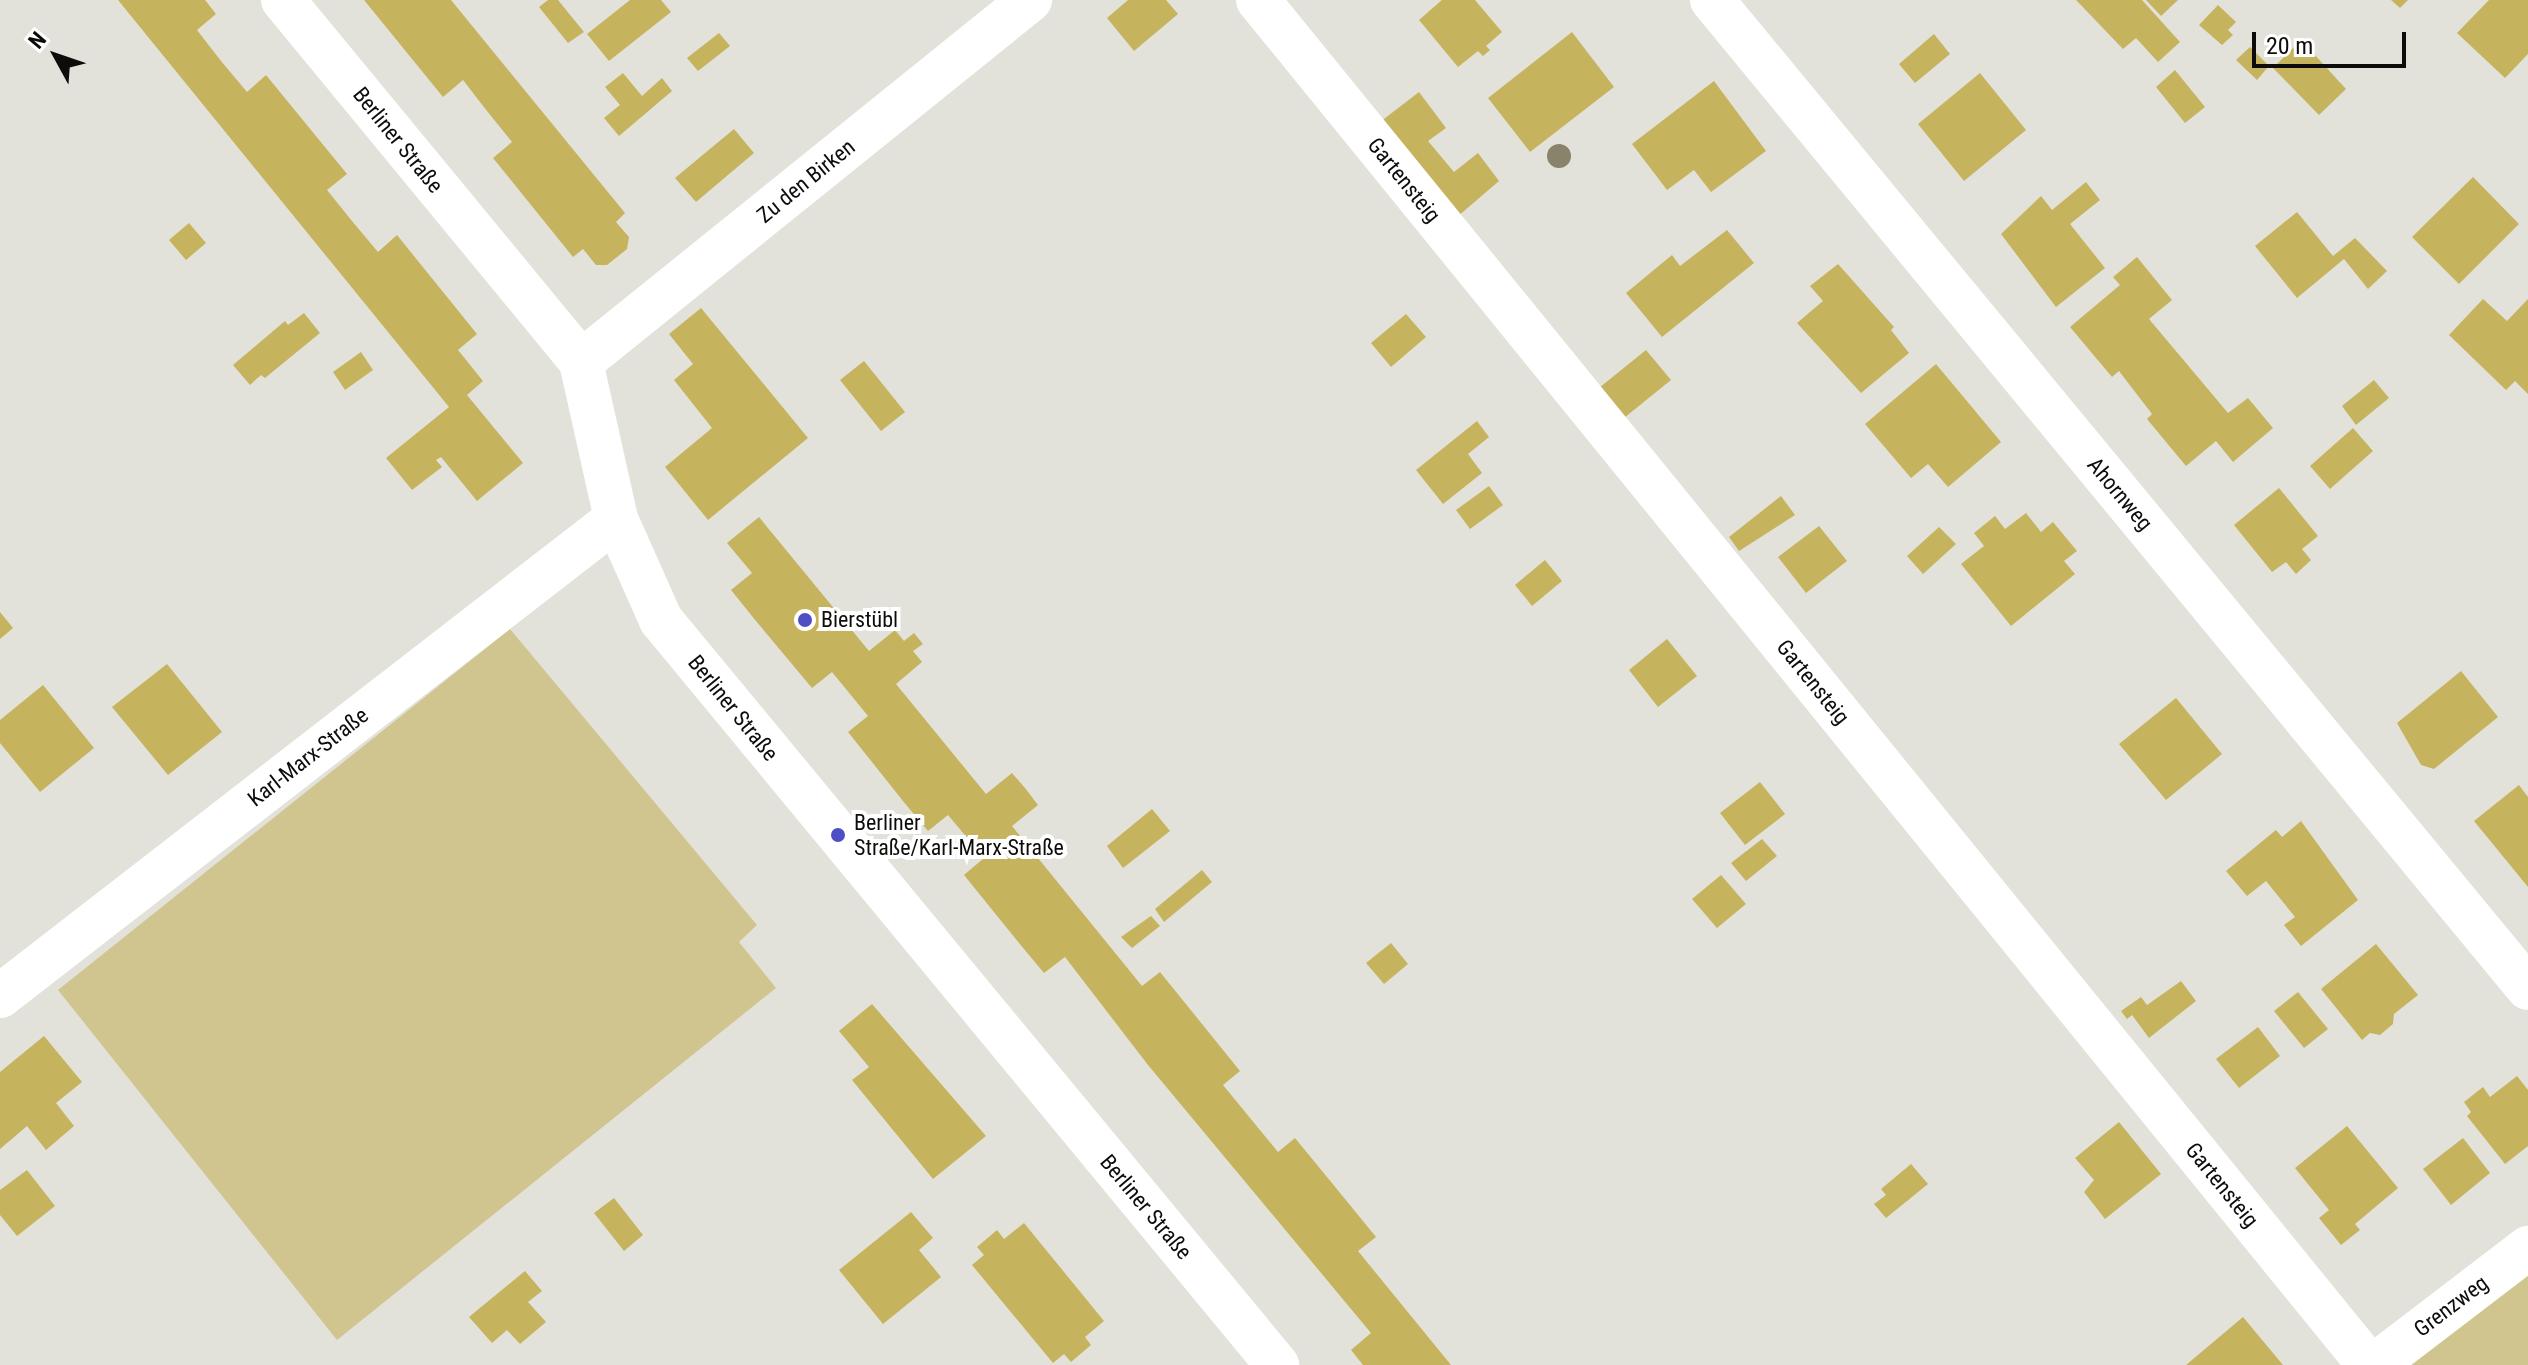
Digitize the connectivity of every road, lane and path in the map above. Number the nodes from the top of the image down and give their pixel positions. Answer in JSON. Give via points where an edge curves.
{"nodes":[{"id":1,"x":283,"y":0,"type":"edge"},
{"id":2,"x":1030,"y":0,"type":"edge"},
{"id":3,"x":1258,"y":0,"type":"edge"},
{"id":4,"x":1712,"y":0,"type":"edge"},
{"id":5,"x":581,"y":362,"type":"junction"},
{"id":6,"x":616,"y":519,"type":"junction"},
{"id":7,"x":2528,"y":988,"type":"edge"},
{"id":8,"x":0,"y":996,"type":"edge"},
{"id":9,"x":2528,"y":1248,"type":"edge"},
{"id":10,"x":1277,"y":1365,"type":"edge"},
{"id":11,"x":2372,"y":1365,"type":"edge"}],
"edges":[{"from":1,"to":5,"type":"street","name":"Berliner Straße"},
{"from":2,"to":5,"type":"street","name":"Zu den Birken"},
{"from":3,"to":11,"type":"street","name":"Gartensteig"},
{"from":4,"to":7,"type":"street","name":"Ahornweg"},
{"from":5,"to":6,"type":"street","name":"Berliner Straße"},
{"from":6,"to":8,"type":"street","name":"Karl-Marx-Straße"},
{"from":6,"to":10,"type":"street","name":"Berliner Straße","via":[[661,620]]},
{"from":9,"to":11,"type":"street","name":"Grenzweg"}]}
